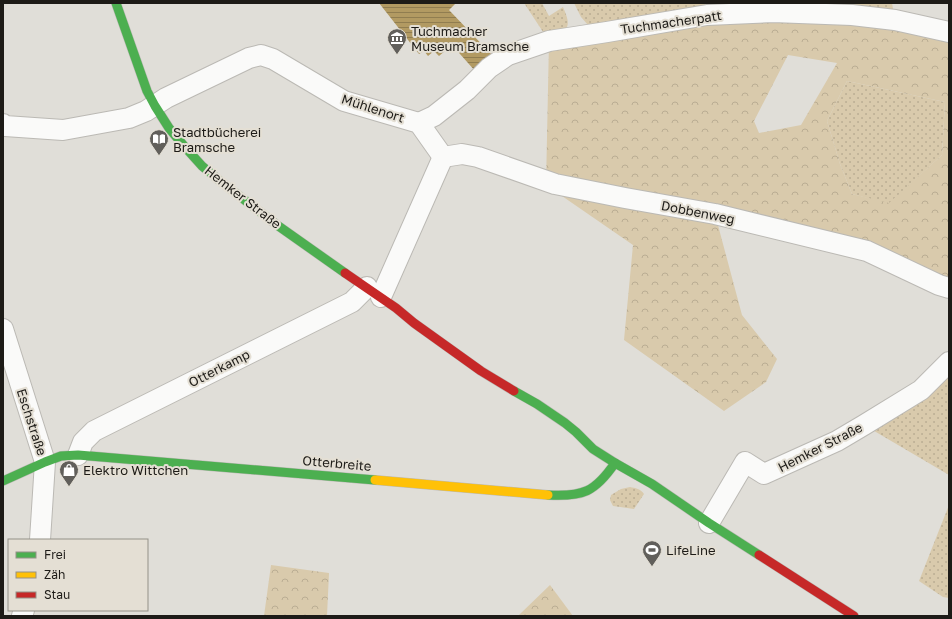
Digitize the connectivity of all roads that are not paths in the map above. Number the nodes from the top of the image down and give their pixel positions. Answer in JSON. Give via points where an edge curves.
{"nodes":[{"id":1,"x":116,"y":3,"type":"edge"},
{"id":2,"x":949,"y":32,"type":"edge"},
{"id":3,"x":155,"y":106,"type":"junction"},
{"id":4,"x":419,"y":123,"type":"junction"},
{"id":5,"x":4,"y":130,"type":"edge"},
{"id":6,"x":443,"y":157,"type":"junction"},
{"id":7,"x":949,"y":288,"type":"edge"},
{"id":8,"x":381,"y":298,"type":"junction"},
{"id":9,"x":416,"y":313,"type":"dead end"},
{"id":10,"x":3,"y":329,"type":"edge"},
{"id":11,"x":478,"y":358,"type":"dead end"},
{"id":12,"x":949,"y":362,"type":"edge"},
{"id":13,"x":492,"y":377,"type":"junction"},
{"id":14,"x":511,"y":388,"type":"junction"},
{"id":15,"x":523,"y":405,"type":"dead end"},
{"id":16,"x":574,"y":443,"type":"dead end"},
{"id":17,"x":593,"y":449,"type":"junction"},
{"id":18,"x":78,"y":455,"type":"junction"},
{"id":19,"x":46,"y":462,"type":"junction"},
{"id":20,"x":615,"y":463,"type":"junction"},
{"id":21,"x":3,"y":481,"type":"edge"},
{"id":22,"x":709,"y":523,"type":"junction"},
{"id":23,"x":40,"y":539,"type":"edge"},
{"id":24,"x":854,"y":616,"type":"edge"}],
"edges":[{"from":1,"to":3,"type":"main road","name":"Hemker Straße","via":[[147,91]]},
{"from":2,"to":4,"type":"street","name":"Tuchmacherpatt","via":[[895,20],[852,15],[773,12],[707,15],[549,40],[508,55],[489,68],[467,90],[434,116]]},
{"from":3,"to":4,"type":"street","name":"Mühlenort","via":[[166,98],[249,58],[261,55],[273,59],[344,101]]},
{"from":3,"to":5,"type":"street","via":[[129,118],[62,130]]},
{"from":3,"to":8,"type":"main road","name":"Hemker Straße","via":[[184,146],[220,182]]},
{"from":4,"to":6,"type":"street","name":"Mühlenort"},
{"from":6,"to":7,"type":"street","name":"Dobbenweg","via":[[462,154],[478,157],[555,184],[714,214],[867,251]]},
{"from":6,"to":8,"type":"street"},
{"from":8,"to":9,"type":"main road","name":"Hemker Straße"},
{"from":8,"to":13,"type":"main road","name":"Hemker Straße"},
{"from":8,"to":18,"type":"street","name":"Otterkamp","via":[[352,302],[94,431],[83,442]]},
{"from":10,"to":19,"type":"street","name":"Eschstraße"},
{"from":11,"to":13,"type":"main road","name":"Hemker Straße"},
{"from":12,"to":22,"type":"street","name":"Hemker Straße","via":[[921,390],[837,441],[764,474],[745,462]]},
{"from":13,"to":14,"type":"main road","name":"Hemker Straße"},
{"from":14,"to":15,"type":"main road","name":"Hemker Straße"},
{"from":14,"to":17,"type":"main road","name":"Hemker Straße","via":[[565,423]]},
{"from":16,"to":17,"type":"main road","name":"Hemker Straße"},
{"from":17,"to":20,"type":"main road","name":"Hemker Straße"},
{"from":18,"to":19,"type":"main road","name":"Otterbreite","via":[[61,456]]},
{"from":18,"to":20,"type":"main road","name":"Otterbreite","via":[[566,496],[593,488],[607,476]]},
{"from":19,"to":21,"type":"main road","name":"Otterbreite"},
{"from":19,"to":23,"type":"street","name":"Eschstraße"},
{"from":20,"to":22,"type":"main road","name":"Hemker Straße","via":[[652,484]]},
{"from":22,"to":24,"type":"main road","name":"Hemker Straße"}]}
